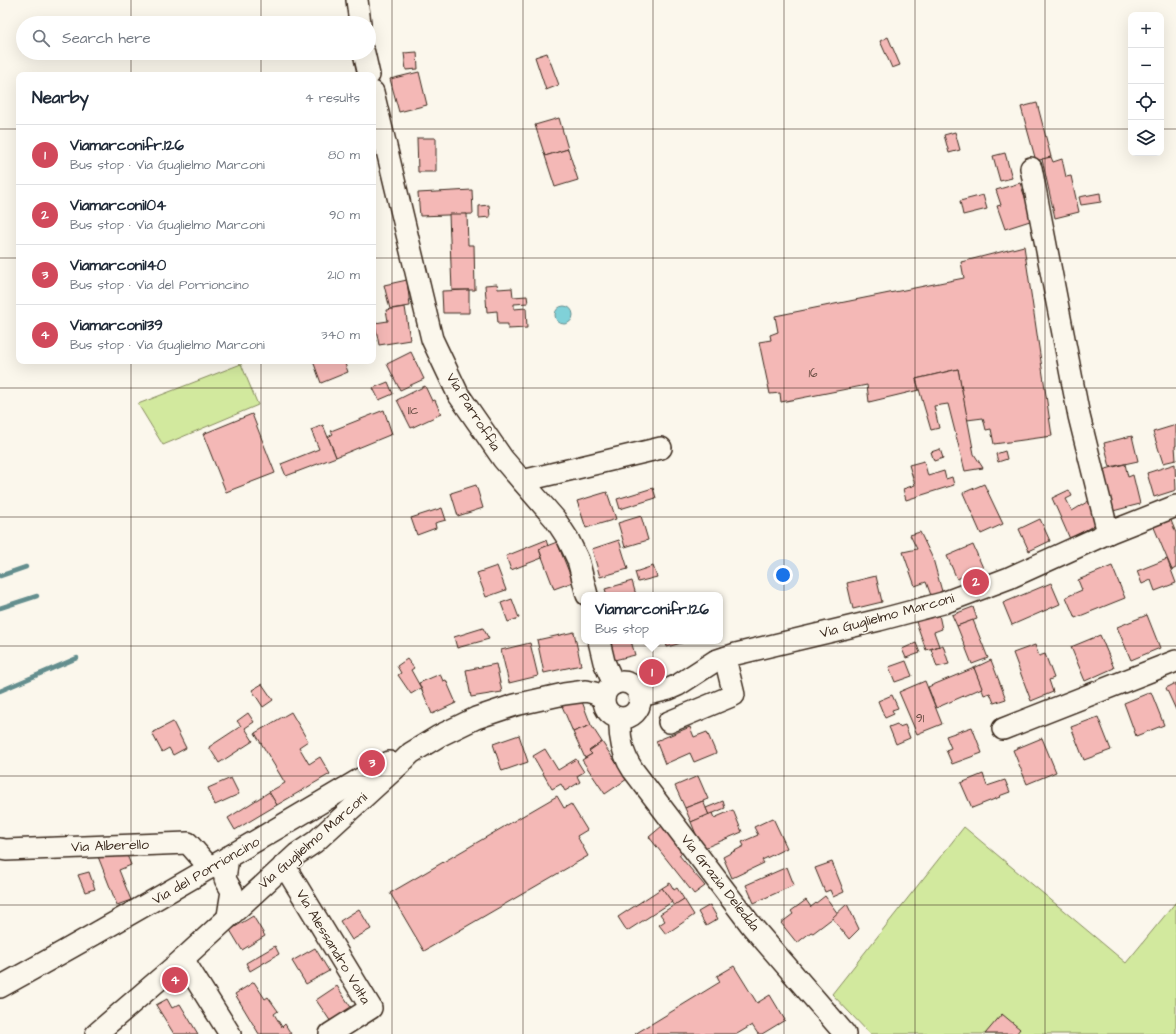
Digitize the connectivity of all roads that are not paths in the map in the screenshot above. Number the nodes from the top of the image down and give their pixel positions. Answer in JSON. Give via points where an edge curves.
{"nodes":[{"id":1,"x":357,"y":0,"type":"edge"},
{"id":2,"x":359,"y":16,"type":"edge"},
{"id":3,"x":366,"y":60,"type":"edge"},
{"id":4,"x":368,"y":72,"type":"edge"},
{"id":5,"x":376,"y":105,"type":"edge"},
{"id":6,"x":1031,"y":168,"type":"dead end"},
{"id":7,"x":661,"y":448,"type":"dead end"},
{"id":8,"x":522,"y":481,"type":"junction"},
{"id":9,"x":1176,"y":506,"type":"edge"},
{"id":10,"x":1108,"y":533,"type":"junction"},
{"id":11,"x":586,"y":592,"type":"edge"},
{"id":12,"x":600,"y":644,"type":"edge"},
{"id":13,"x":725,"y":658,"type":"junction"},
{"id":14,"x":1176,"y":661,"type":"edge"},
{"id":15,"x":609,"y":691,"type":"junction"},
{"id":16,"x":640,"y":696,"type":"junction"},
{"id":17,"x":620,"y":718,"type":"junction"},
{"id":18,"x":669,"y":722,"type":"dead end"},
{"id":19,"x":1002,"y":729,"type":"dead end"},
{"id":20,"x":411,"y":753,"type":"junction"},
{"id":21,"x":286,"y":824,"type":"junction"},
{"id":22,"x":0,"y":849,"type":"edge"},
{"id":23,"x":291,"y":859,"type":"junction"},
{"id":24,"x":218,"y":877,"type":"junction"},
{"id":25,"x":252,"y":894,"type":"junction"},
{"id":26,"x":228,"y":916,"type":"junction"},
{"id":27,"x":184,"y":959,"type":"junction"},
{"id":28,"x":0,"y":987,"type":"edge"},
{"id":29,"x":96,"y":1034,"type":"edge"},
{"id":30,"x":230,"y":1034,"type":"edge"},
{"id":31,"x":330,"y":1034,"type":"edge"},
{"id":32,"x":845,"y":1034,"type":"edge"}],
"edges":[{"from":1,"to":2,"type":"street"},
{"from":3,"to":4,"type":"street"},
{"from":5,"to":8,"type":"street","name":"Via Parroffia","via":[[432,339],[458,394],[503,459]]},
{"from":6,"to":10,"type":"street","via":[[1079,416]]},
{"from":7,"to":8,"type":"street"},
{"from":8,"to":11,"type":"street","name":"Via Parroffia","via":[[555,519],[568,539],[578,560]]},
{"from":9,"to":10,"type":"street","name":"Via Guglielmo Marconi"},
{"from":10,"to":13,"type":"street","name":"Via Guglielmo Marconi","via":[[1009,578],[943,603]]},
{"from":12,"to":15,"type":"street"},
{"from":13,"to":16,"type":"street","name":"Via Guglielmo Marconi","via":[[678,685]]},
{"from":13,"to":18,"type":"street","via":[[734,695]]},
{"from":14,"to":19,"type":"street"},
{"from":15,"to":16,"type":"street","via":[[620,682],[633,685]]},
{"from":15,"to":17,"type":"street","via":[[605,704],[609,713]]},
{"from":15,"to":20,"type":"street","name":"Via Guglielmo Marconi","via":[[564,694],[515,705],[457,726]]},
{"from":16,"to":17,"type":"street","via":[[641,702],[635,713],[630,717]]},
{"from":17,"to":32,"type":"street","name":"Via Grazia Deledda","via":[[622,747],[633,770],[751,924]]},
{"from":20,"to":21,"type":"street","name":"Via del Porrioncino","via":[[394,759]]},
{"from":20,"to":23,"type":"street","name":"Via Guglielmo Marconi","via":[[315,842]]},
{"from":21,"to":23,"type":"street","via":[[300,828],[305,837],[305,841]]},
{"from":21,"to":24,"type":"street","name":"Via del Porrioncino","via":[[228,857]]},
{"from":22,"to":24,"type":"street","name":"Via Alberello","via":[[188,843]]},
{"from":23,"to":25,"type":"street","name":"Via Guglielmo Marconi"},
{"from":23,"to":31,"type":"street","name":"Via Alessandro Volta","via":[[371,1008]]},
{"from":24,"to":25,"type":"street"},
{"from":24,"to":26,"type":"street"},
{"from":24,"to":28,"type":"street","name":"Via del Porrioncino","via":[[120,920]]},
{"from":25,"to":26,"type":"street","name":"Via Guglielmo Marconi"},
{"from":26,"to":27,"type":"street","name":"Via Guglielmo Marconi"},
{"from":27,"to":29,"type":"street","name":"Via Guglielmo Marconi"},
{"from":27,"to":30,"type":"street"}]}
